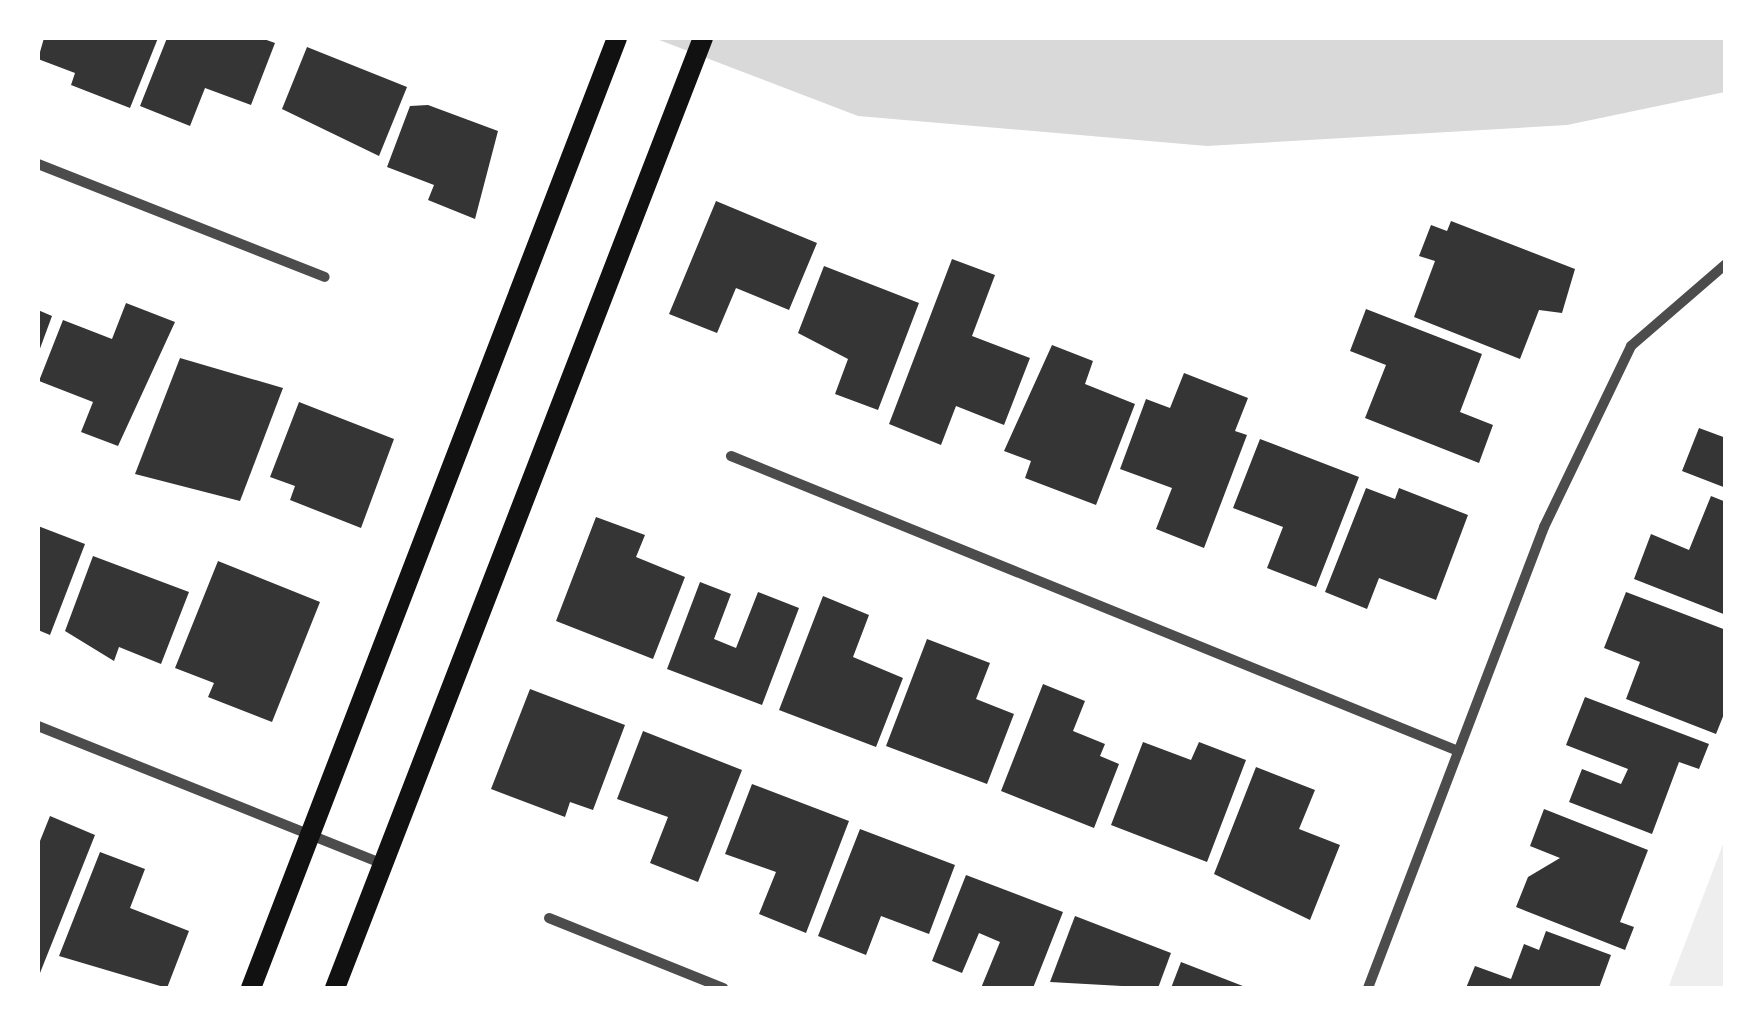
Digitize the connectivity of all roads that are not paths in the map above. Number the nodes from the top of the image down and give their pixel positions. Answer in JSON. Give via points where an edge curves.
{"nodes":[{"id":1,"x":703,"y":38,"type":"edge"},
{"id":2,"x":616,"y":40,"type":"edge"},
{"id":3,"x":38,"y":164,"type":"edge"},
{"id":4,"x":1726,"y":264,"type":"edge"},
{"id":5,"x":326,"y":277,"type":"dead end"},
{"id":6,"x":731,"y":456,"type":"dead end"},
{"id":7,"x":38,"y":726,"type":"edge"},
{"id":8,"x":1458,"y":751,"type":"junction"},
{"id":9,"x":309,"y":834,"type":"junction"},
{"id":10,"x":384,"y":865,"type":"junction"},
{"id":11,"x":549,"y":918,"type":"dead end"},
{"id":12,"x":250,"y":988,"type":"edge"},
{"id":13,"x":335,"y":988,"type":"edge"},
{"id":14,"x":723,"y":988,"type":"edge"},
{"id":15,"x":1368,"y":988,"type":"edge"}],
"edges":[{"from":1,"to":10,"type":"main road"},
{"from":2,"to":9,"type":"main road"},
{"from":3,"to":5,"type":"street"},
{"from":4,"to":8,"type":"street","via":[[1630,346],[1544,527]]},
{"from":6,"to":8,"type":"street"},
{"from":7,"to":9,"type":"street"},
{"from":8,"to":15,"type":"street"},
{"from":9,"to":10,"type":"street"},
{"from":9,"to":12,"type":"main road"},
{"from":10,"to":13,"type":"main road"},
{"from":11,"to":14,"type":"street"}]}
